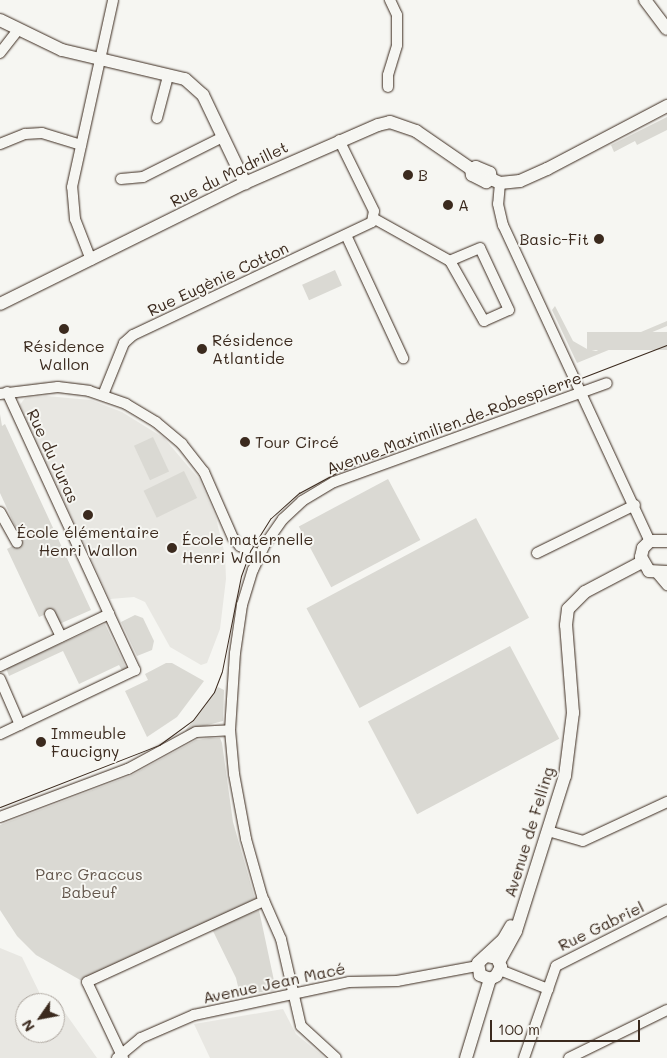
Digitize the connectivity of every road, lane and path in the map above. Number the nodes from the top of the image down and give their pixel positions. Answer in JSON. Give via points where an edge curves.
{"nodes":[{"id":1,"x":113,"y":0,"type":"edge"},
{"id":2,"x":390,"y":0,"type":"edge"},
{"id":3,"x":645,"y":0,"type":"edge"},
{"id":4,"x":0,"y":20,"type":"edge"},
{"id":5,"x":667,"y":29,"type":"edge"},
{"id":6,"x":18,"y":31,"type":"junction"},
{"id":7,"x":0,"y":54,"type":"edge"},
{"id":8,"x":100,"y":60,"type":"junction"},
{"id":9,"x":168,"y":76,"type":"junction"},
{"id":10,"x":388,"y":87,"type":"dead end"},
{"id":11,"x":667,"y":106,"type":"edge"},
{"id":12,"x":158,"y":118,"type":"dead end"},
{"id":13,"x":223,"y":137,"type":"junction"},
{"id":14,"x":339,"y":140,"type":"junction"},
{"id":15,"x":0,"y":144,"type":"edge"},
{"id":16,"x":81,"y":145,"type":"junction"},
{"id":17,"x":121,"y":179,"type":"dead end"},
{"id":18,"x":495,"y":181,"type":"junction"},
{"id":19,"x":245,"y":183,"type":"junction"},
{"id":20,"x":373,"y":218,"type":"junction"},
{"id":21,"x":346,"y":235,"type":"junction"},
{"id":22,"x":91,"y":260,"type":"junction"},
{"id":23,"x":450,"y":261,"type":"junction"},
{"id":24,"x":0,"y":304,"type":"edge"},
{"id":25,"x":403,"y":358,"type":"dead end"},
{"id":26,"x":606,"y":383,"type":"dead end"},
{"id":27,"x":581,"y":392,"type":"junction"},
{"id":28,"x":3,"y":393,"type":"edge"},
{"id":29,"x":103,"y":394,"type":"junction"},
{"id":30,"x":635,"y":505,"type":"junction"},
{"id":31,"x":1,"y":517,"type":"edge"},
{"id":32,"x":667,"y":540,"type":"edge"},
{"id":33,"x":650,"y":541,"type":"junction"},
{"id":34,"x":17,"y":543,"type":"dead end"},
{"id":35,"x":537,"y":552,"type":"dead end"},
{"id":36,"x":260,"y":555,"type":"junction"},
{"id":37,"x":642,"y":562,"type":"junction"},
{"id":38,"x":662,"y":572,"type":"edge"},
{"id":39,"x":667,"y":585,"type":"edge"},
{"id":40,"x":50,"y":614,"type":"dead end"},
{"id":41,"x":109,"y":614,"type":"junction"},
{"id":42,"x":61,"y":637,"type":"junction"},
{"id":43,"x":0,"y":666,"type":"edge"},
{"id":44,"x":0,"y":680,"type":"edge"},
{"id":45,"x":20,"y":725,"type":"junction"},
{"id":46,"x":230,"y":730,"type":"junction"},
{"id":47,"x":0,"y":734,"type":"edge"},
{"id":48,"x":667,"y":802,"type":"edge"},
{"id":49,"x":0,"y":817,"type":"edge"},
{"id":50,"x":548,"y":831,"type":"junction"},
{"id":51,"x":264,"y":901,"type":"junction"},
{"id":52,"x":667,"y":910,"type":"edge"},
{"id":53,"x":520,"y":914,"type":"junction"},
{"id":54,"x":487,"y":956,"type":"junction"},
{"id":55,"x":477,"y":966,"type":"junction"},
{"id":56,"x":500,"y":966,"type":"junction"},
{"id":57,"x":490,"y":979,"type":"junction"},
{"id":58,"x":548,"y":989,"type":"junction"},
{"id":59,"x":292,"y":996,"type":"junction"},
{"id":60,"x":667,"y":1010,"type":"edge"},
{"id":61,"x":120,"y":1056,"type":"edge"},
{"id":62,"x":336,"y":1058,"type":"edge"},
{"id":63,"x":466,"y":1058,"type":"edge"},
{"id":64,"x":524,"y":1058,"type":"edge"},
{"id":65,"x":569,"y":1058,"type":"edge"}],
"edges":[{"from":1,"to":8,"type":"street"},
{"from":2,"to":10,"type":"street","via":[[397,15],[397,45],[388,75]]},
{"from":3,"to":5,"type":"street"},
{"from":4,"to":6,"type":"street"},
{"from":6,"to":7,"type":"street"},
{"from":6,"to":8,"type":"street","via":[[62,50]]},
{"from":8,"to":9,"type":"street"},
{"from":8,"to":16,"type":"street"},
{"from":9,"to":12,"type":"street"},
{"from":9,"to":13,"type":"street","via":[[197,87]]},
{"from":11,"to":18,"type":"street","via":[[520,181]]},
{"from":13,"to":17,"type":"street","via":[[143,176]]},
{"from":13,"to":19,"type":"street"},
{"from":14,"to":18,"type":"street","name":"Rue du Madrillet","via":[[390,122],[416,131],[471,169],[480,180]]},
{"from":14,"to":19,"type":"street","name":"Rue du Madrillet"},
{"from":14,"to":20,"type":"street","via":[[374,211]]},
{"from":15,"to":16,"type":"street","via":[[25,134],[42,133]]},
{"from":16,"to":22,"type":"street","via":[[72,187],[75,219]]},
{"from":18,"to":27,"type":"street","via":[[503,225]]},
{"from":19,"to":22,"type":"street","name":"Rue du Madrillet"},
{"from":20,"to":21,"type":"street","name":"Rue Eugènie Cotton","via":[[372,222]]},
{"from":20,"to":23,"type":"street"},
{"from":21,"to":25,"type":"street"},
{"from":21,"to":29,"type":"street","name":"Rue Eugènie Cotton","via":[[133,335],[124,343]]},
{"from":22,"to":24,"type":"street","name":"Rue du Madrillet"},
{"from":23,"to":23,"type":"street","via":[[484,321],[508,310],[480,248]]},
{"from":26,"to":27,"type":"street","name":"Avenue Maximilien de Robespierre"},
{"from":27,"to":30,"type":"street"},
{"from":27,"to":36,"type":"street","name":"Avenue Maximilien de Robespierre","via":[[334,482],[302,501],[283,519]]},
{"from":28,"to":29,"type":"street","via":[[58,387]]},
{"from":28,"to":41,"type":"street","name":"Rue du Juras"},
{"from":29,"to":36,"type":"street","via":[[156,422],[182,444],[204,472],[232,538],[240,546]]},
{"from":30,"to":33,"type":"street"},
{"from":30,"to":35,"type":"street"},
{"from":31,"to":34,"type":"street"},
{"from":32,"to":33,"type":"street"},
{"from":33,"to":37,"type":"street","via":[[641,553]]},
{"from":36,"to":46,"type":"street","name":"Avenue Maximilien de Robespierre","via":[[242,605]]},
{"from":37,"to":38,"type":"street","via":[[649,571]]},
{"from":37,"to":50,"type":"street","name":"Avenue de Felling","via":[[585,592],[568,609],[566,625],[572,678],[572,722],[565,776]]},
{"from":38,"to":39,"type":"street"},
{"from":40,"to":42,"type":"street"},
{"from":41,"to":42,"type":"street"},
{"from":41,"to":45,"type":"street","name":"Rue du Juras","via":[[135,670]]},
{"from":42,"to":43,"type":"street"},
{"from":44,"to":45,"type":"street"},
{"from":45,"to":47,"type":"street"},
{"from":46,"to":49,"type":"street","via":[[196,732],[128,770]]},
{"from":46,"to":51,"type":"street","name":"Avenue Maximilien de Robespierre","via":[[246,839]]},
{"from":48,"to":50,"type":"street","via":[[583,841]]},
{"from":50,"to":53,"type":"street","name":"Avenue de Felling"},
{"from":51,"to":59,"type":"street","name":"Avenue Maximilien de Robespierre","via":[[281,939]]},
{"from":51,"to":61,"type":"street","via":[[87,982]]},
{"from":52,"to":58,"type":"street","name":"Rue Gabriel","via":[[559,963]]},
{"from":53,"to":54,"type":"street","name":"Avenue de Felling"},
{"from":53,"to":56,"type":"street","name":"Avenue de Felling"},
{"from":54,"to":55,"type":"street","name":"Avenue de Felling"},
{"from":54,"to":56,"type":"street"},
{"from":55,"to":57,"type":"street","via":[[480,975]]},
{"from":55,"to":59,"type":"street","name":"Avenue Jean Macé","via":[[397,981],[349,982]]},
{"from":56,"to":57,"type":"street"},
{"from":56,"to":58,"type":"street"},
{"from":57,"to":63,"type":"street"},
{"from":58,"to":64,"type":"street","name":"Rue Gabriel"},
{"from":59,"to":61,"type":"street","name":"Avenue Jean Macé","via":[[194,1015],[141,1038]]},
{"from":59,"to":62,"type":"street","name":"Avenue Maximilien de Robespierre","via":[[301,1026]]},
{"from":60,"to":65,"type":"street"}]}
